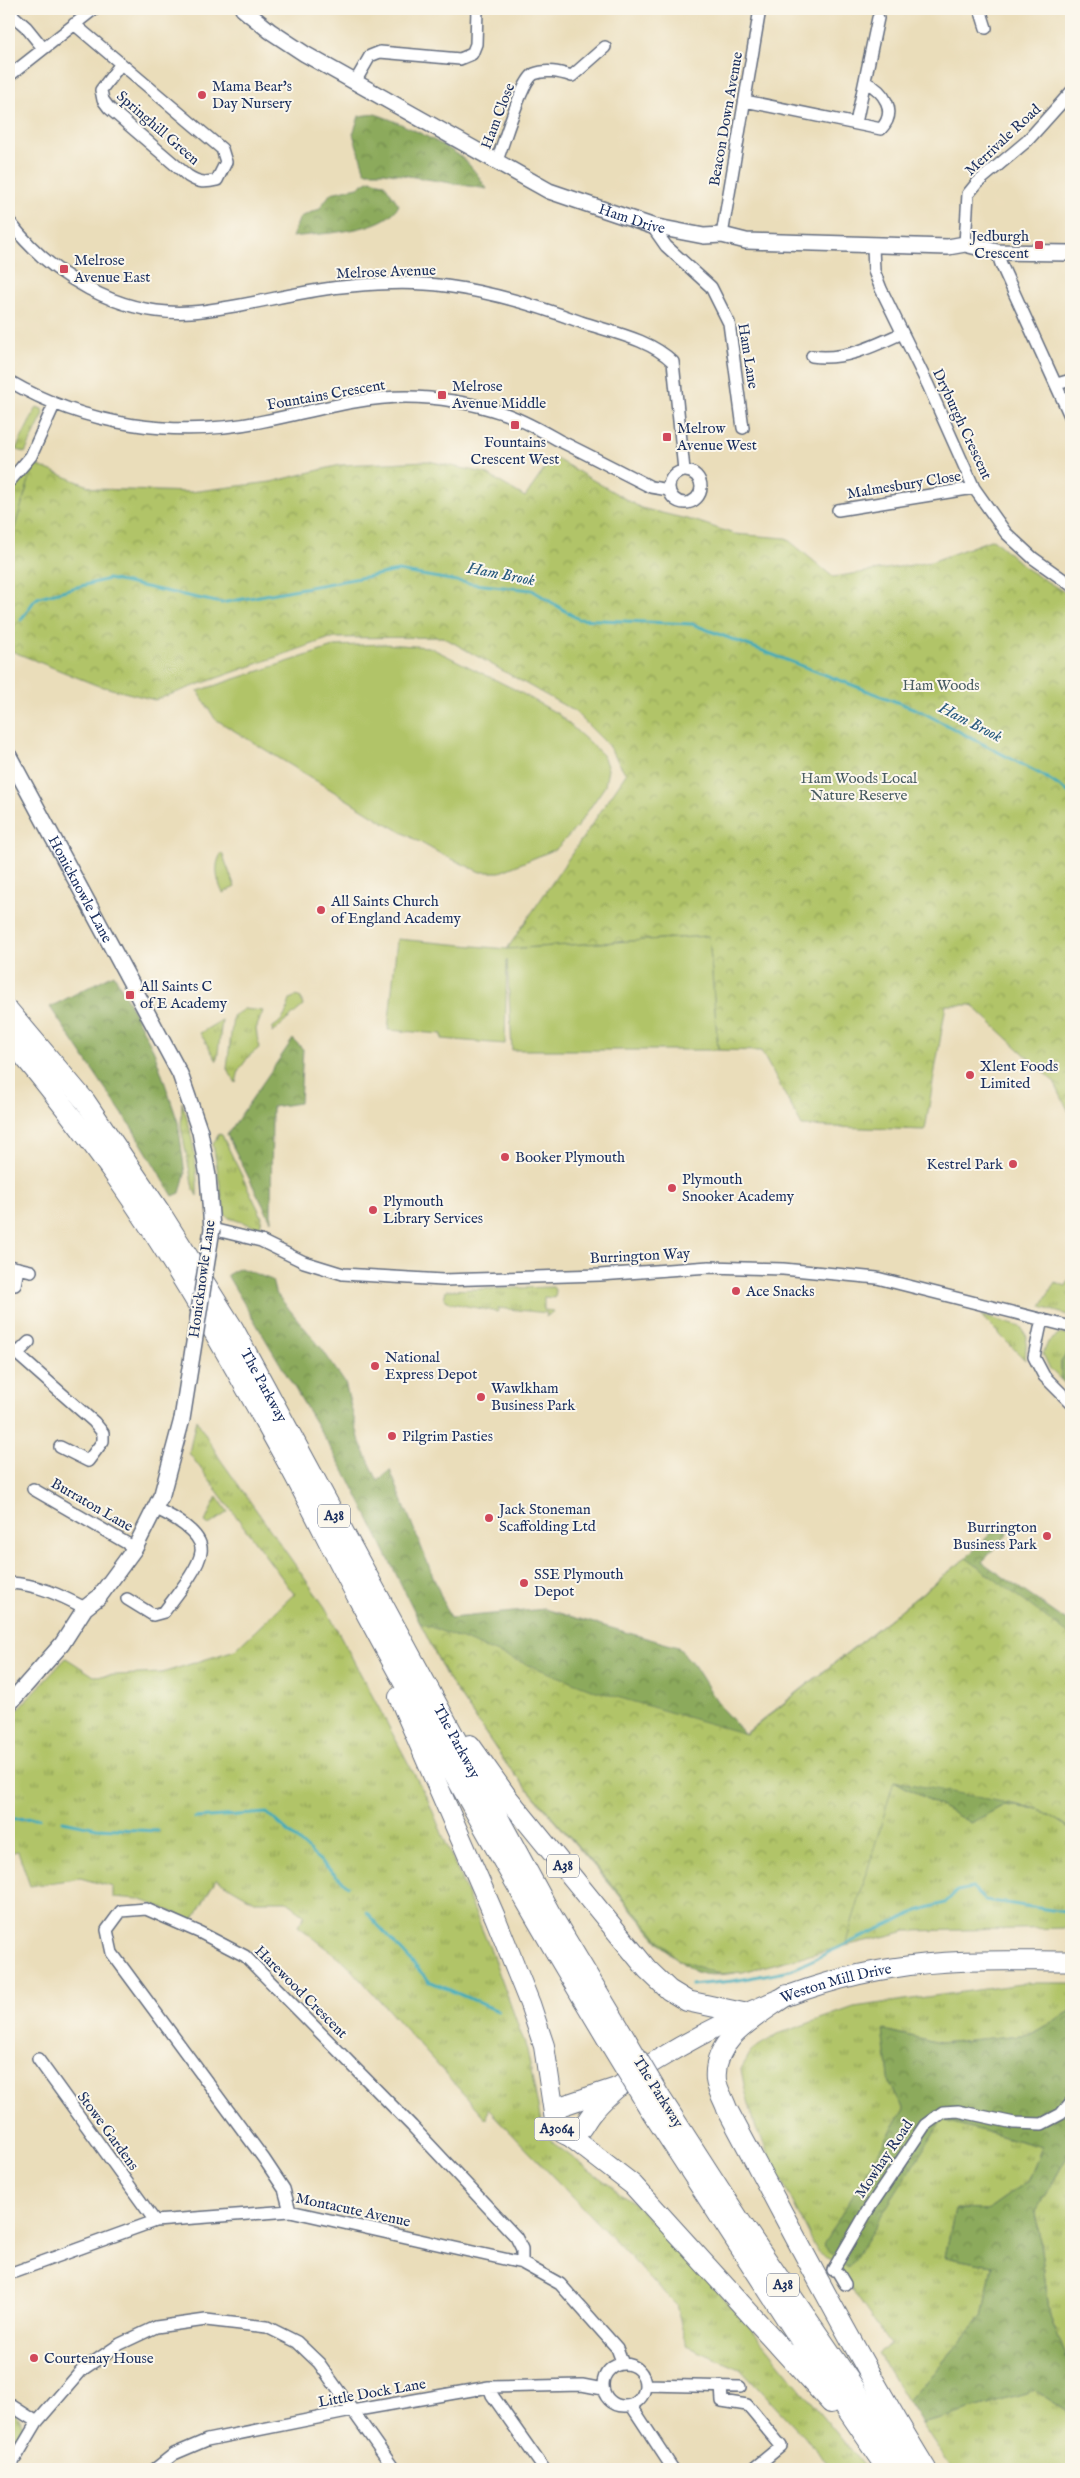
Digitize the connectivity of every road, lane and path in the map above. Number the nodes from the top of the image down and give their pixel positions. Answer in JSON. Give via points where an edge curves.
{"nodes":[{"id":1,"x":94,"y":9,"type":"edge"},
{"id":2,"x":243,"y":9,"type":"edge"},
{"id":3,"x":477,"y":9,"type":"edge"},
{"id":4,"x":760,"y":9,"type":"edge"},
{"id":5,"x":980,"y":9,"type":"edge"},
{"id":6,"x":9,"y":12,"type":"edge"},
{"id":7,"x":878,"y":18,"type":"dead end"},
{"id":8,"x":74,"y":24,"type":"junction"},
{"id":9,"x":986,"y":28,"type":"dead end"},
{"id":10,"x":605,"y":47,"type":"dead end"},
{"id":11,"x":44,"y":48,"type":"junction"},
{"id":12,"x":120,"y":65,"type":"junction"},
{"id":13,"x":9,"y":76,"type":"edge"},
{"id":14,"x":356,"y":82,"type":"junction"},
{"id":15,"x":865,"y":82,"type":"junction"},
{"id":16,"x":1071,"y":92,"type":"edge"},
{"id":17,"x":745,"y":101,"type":"junction"},
{"id":18,"x":856,"y":123,"type":"junction"},
{"id":19,"x":496,"y":163,"type":"junction"},
{"id":20,"x":9,"y":221,"type":"edge"},
{"id":21,"x":652,"y":226,"type":"junction"},
{"id":22,"x":722,"y":235,"type":"junction"},
{"id":23,"x":965,"y":244,"type":"junction"},
{"id":24,"x":873,"y":246,"type":"junction"},
{"id":25,"x":997,"y":252,"type":"junction"},
{"id":26,"x":1071,"y":253,"type":"edge"},
{"id":27,"x":902,"y":333,"type":"junction"},
{"id":28,"x":812,"y":356,"type":"dead end"},
{"id":29,"x":1071,"y":380,"type":"edge"},
{"id":30,"x":9,"y":381,"type":"edge"},
{"id":31,"x":1057,"y":384,"type":"junction"},
{"id":32,"x":54,"y":405,"type":"junction"},
{"id":33,"x":1071,"y":418,"type":"edge"},
{"id":34,"x":743,"y":428,"type":"dead end"},
{"id":35,"x":684,"y":470,"type":"junction"},
{"id":36,"x":9,"y":482,"type":"edge"},
{"id":37,"x":974,"y":488,"type":"junction"},
{"id":38,"x":669,"y":490,"type":"junction"},
{"id":39,"x":838,"y":510,"type":"dead end"},
{"id":40,"x":1071,"y":585,"type":"edge"},
{"id":41,"x":9,"y":756,"type":"edge"},
{"id":42,"x":9,"y":1011,"type":"edge"},
{"id":43,"x":9,"y":1038,"type":"edge"},
{"id":44,"x":212,"y":1230,"type":"junction"},
{"id":45,"x":14,"y":1267,"type":"edge"},
{"id":46,"x":31,"y":1272,"type":"dead end"},
{"id":47,"x":15,"y":1284,"type":"dead end"},
{"id":48,"x":1042,"y":1319,"type":"junction"},
{"id":49,"x":1071,"y":1327,"type":"edge"},
{"id":50,"x":30,"y":1342,"type":"dead end"},
{"id":51,"x":13,"y":1350,"type":"edge"},
{"id":52,"x":1071,"y":1403,"type":"edge"},
{"id":53,"x":60,"y":1447,"type":"dead end"},
{"id":54,"x":33,"y":1489,"type":"dead end"},
{"id":55,"x":156,"y":1509,"type":"junction"},
{"id":56,"x":135,"y":1548,"type":"junction"},
{"id":57,"x":9,"y":1583,"type":"edge"},
{"id":58,"x":356,"y":1594,"type":"junction"},
{"id":59,"x":127,"y":1599,"type":"dead end"},
{"id":60,"x":85,"y":1608,"type":"junction"},
{"id":61,"x":418,"y":1672,"type":"junction"},
{"id":62,"x":9,"y":1704,"type":"edge"},
{"id":63,"x":1071,"y":1961,"type":"edge"},
{"id":64,"x":787,"y":1995,"type":"junction"},
{"id":65,"x":743,"y":2013,"type":"junction"},
{"id":66,"x":619,"y":2043,"type":"junction"},
{"id":67,"x":38,"y":2060,"type":"dead end"},
{"id":68,"x":621,"y":2086,"type":"junction"},
{"id":69,"x":654,"y":2102,"type":"junction"},
{"id":70,"x":1071,"y":2102,"type":"edge"},
{"id":71,"x":554,"y":2113,"type":"junction"},
{"id":72,"x":571,"y":2137,"type":"junction"},
{"id":73,"x":290,"y":2211,"type":"junction"},
{"id":74,"x":155,"y":2221,"type":"junction"},
{"id":75,"x":522,"y":2263,"type":"junction"},
{"id":76,"x":9,"y":2274,"type":"edge"},
{"id":77,"x":839,"y":2276,"type":"dead end"},
{"id":78,"x":623,"y":2364,"type":"junction"},
{"id":79,"x":645,"y":2385,"type":"junction"},
{"id":80,"x":721,"y":2386,"type":"junction"},
{"id":81,"x":489,"y":2387,"type":"junction"},
{"id":82,"x":740,"y":2387,"type":"dead end"},
{"id":83,"x":603,"y":2389,"type":"junction"},
{"id":84,"x":9,"y":2404,"type":"edge"},
{"id":85,"x":631,"y":2405,"type":"junction"},
{"id":86,"x":352,"y":2411,"type":"junction"},
{"id":87,"x":37,"y":2422,"type":"junction"},
{"id":88,"x":867,"y":2440,"type":"junction"},
{"id":89,"x":9,"y":2469,"type":"edge"},
{"id":90,"x":155,"y":2469,"type":"edge"},
{"id":91,"x":394,"y":2469,"type":"edge"},
{"id":92,"x":544,"y":2469,"type":"edge"},
{"id":93,"x":673,"y":2469,"type":"edge"},
{"id":94,"x":753,"y":2469,"type":"edge"},
{"id":95,"x":888,"y":2469,"type":"edge"},
{"id":96,"x":910,"y":2469,"type":"edge"},
{"id":97,"x":926,"y":2469,"type":"edge"}],
"edges":[{"from":1,"to":8,"type":"street"},
{"from":2,"to":14,"type":"street","name":"Ham Drive","via":[[284,40]]},
{"from":3,"to":14,"type":"street","via":[[476,44],[472,54],[460,59],[380,52],[370,56]]},
{"from":4,"to":17,"type":"street","name":"Beacon Down Avenue"},
{"from":5,"to":9,"type":"street"},
{"from":6,"to":11,"type":"street"},
{"from":7,"to":15,"type":"street"},
{"from":8,"to":11,"type":"street"},
{"from":8,"to":12,"type":"street","name":"Springhill Green"},
{"from":10,"to":19,"type":"street","name":"Ham Close","via":[[572,76],[544,71],[532,75],[522,88]]},
{"from":11,"to":13,"type":"street"},
{"from":12,"to":12,"type":"street","name":"Springhill Green","via":[[222,149],[226,162],[217,180],[197,182],[109,108],[101,90]]},
{"from":14,"to":19,"type":"street","name":"Ham Drive"},
{"from":15,"to":18,"type":"street"},
{"from":15,"to":18,"type":"street","via":[[884,95],[890,110],[888,122],[882,129]]},
{"from":16,"to":23,"type":"street","name":"Merrivale Road","via":[[1027,141],[976,183],[968,194]]},
{"from":17,"to":18,"type":"street"},
{"from":17,"to":22,"type":"street","name":"Beacon Down Avenue"},
{"from":19,"to":21,"type":"street","name":"Ham Drive","via":[[549,191]]},
{"from":20,"to":35,"type":"street","name":"Melrose Avenue","via":[[36,251],[75,281],[105,296],[159,311],[189,312],[350,286],[445,286],[494,295],[654,346],[673,362]]},
{"from":21,"to":22,"type":"street","name":"Ham Drive","via":[[704,236]]},
{"from":21,"to":34,"type":"street","name":"Ham Lane","via":[[666,246],[711,287],[729,322]]},
{"from":22,"to":24,"type":"street","name":"Ham Drive","via":[[746,241]]},
{"from":23,"to":24,"type":"street","name":"Ham Drive","via":[[948,247]]},
{"from":23,"to":25,"type":"street","name":"Ham Drive"},
{"from":24,"to":27,"type":"street","name":"Dryburgh Crescent","via":[[874,271]]},
{"from":25,"to":26,"type":"street","name":"Ham Drive"},
{"from":25,"to":31,"type":"street"},
{"from":27,"to":28,"type":"street","via":[[844,355]]},
{"from":27,"to":37,"type":"street","name":"Dryburgh Crescent"},
{"from":29,"to":31,"type":"street"},
{"from":30,"to":32,"type":"street","name":"Fountains Crescent"},
{"from":31,"to":33,"type":"street"},
{"from":32,"to":36,"type":"street","via":[[30,456]]},
{"from":32,"to":38,"type":"street","name":"Fountains Crescent","via":[[96,419],[176,430],[261,422],[370,400],[435,399],[502,413],[651,487]]},
{"from":35,"to":38,"type":"street","via":[[675,474]]},
{"from":35,"to":38,"type":"street","via":[[692,472],[702,485],[695,500],[678,501]]},
{"from":37,"to":39,"type":"street","name":"Malmesbury Close"},
{"from":37,"to":40,"type":"street","name":"Dryburgh Crescent","via":[[1006,533],[1033,558]]},
{"from":41,"to":44,"type":"street","name":"Honicknowle Lane","via":[[180,1074],[200,1132],[208,1176]]},
{"from":42,"to":61,"type":"highway","name":"The Parkway","number":"A38","via":[[84,1101],[160,1212],[233,1328]]},
{"from":43,"to":58,"type":"highway","name":"The Parkway","number":"A38","via":[[76,1121],[162,1246],[286,1459]]},
{"from":44,"to":48,"type":"street","name":"Burrington Way","via":[[261,1241],[304,1262],[343,1274],[443,1280],[758,1267],[864,1276]]},
{"from":44,"to":55,"type":"street","name":"Honicknowle Lane","bridge":true,"via":[[182,1419]]},
{"from":45,"to":46,"type":"street"},
{"from":45,"to":47,"type":"street"},
{"from":48,"to":49,"type":"street","name":"Burrington Way"},
{"from":48,"to":52,"type":"street","via":[[1034,1357],[1044,1376]]},
{"from":50,"to":51,"type":"street"},
{"from":51,"to":53,"type":"street","via":[[103,1433],[103,1441],[88,1460]]},
{"from":54,"to":56,"type":"street","name":"Burraton Lane"},
{"from":55,"to":56,"type":"street","name":"Honicknowle Lane"},
{"from":55,"to":59,"type":"street","via":[[184,1525],[202,1551],[164,1612],[153,1614]]},
{"from":56,"to":60,"type":"street","name":"Honicknowle Lane","via":[[99,1597]]},
{"from":57,"to":60,"type":"street","via":[[51,1591]]},
{"from":58,"to":66,"type":"highway","name":"The Parkway","number":"A38","via":[[492,1844]]},
{"from":58,"to":71,"type":"highway","number":"A38","via":[[530,2004],[544,2046]]},
{"from":60,"to":62,"type":"street","name":"Honicknowle Lane","via":[[62,1644]]},
{"from":61,"to":65,"type":"highway","number":"A38","via":[[507,1796],[634,1956],[669,1990],[687,2001]]},
{"from":61,"to":66,"type":"highway","name":"The Parkway","number":"A38"},
{"from":63,"to":64,"type":"main road","name":"Weston Mill Drive","via":[[893,1967]]},
{"from":64,"to":65,"type":"main road","name":"Weston Mill Drive"},
{"from":64,"to":97,"type":"highway","number":"A38","via":[[723,2046],[716,2081],[727,2109],[828,2298]]},
{"from":65,"to":68,"type":"main road","name":"Weston Mill Drive","via":[[655,2061]]},
{"from":66,"to":69,"type":"highway","name":"The Parkway","number":"A38","bridge":true},
{"from":67,"to":74,"type":"street","name":"Stowe Gardens"},
{"from":68,"to":71,"type":"main road","number":"A3064","via":[[570,2102]]},
{"from":68,"to":72,"type":"main road","number":"A3064","via":[[592,2113],[579,2133]]},
{"from":69,"to":88,"type":"highway","name":"The Parkway","number":"A38"},
{"from":69,"to":96,"type":"highway","name":"The Parkway","number":"A38"},
{"from":70,"to":77,"type":"street","name":"Mowhay Road","via":[[1061,2114],[1042,2124],[1014,2123],[958,2111],[943,2112],[924,2125],[868,2210]]},
{"from":71,"to":72,"type":"main road","number":"A3064","via":[[555,2127],[562,2135]]},
{"from":72,"to":88,"type":"highway","number":"A38","via":[[633,2185],[798,2370]]},
{"from":73,"to":74,"type":"street","name":"Montacute Avenue"},
{"from":73,"to":75,"type":"street","name":"Montacute Avenue"},
{"from":73,"to":75,"type":"street","name":"Harewood Crescent","via":[[284,2189],[264,2160],[112,1953],[107,1930],[121,1911],[146,1909],[245,1956],[516,2236],[522,2249]]},
{"from":74,"to":76,"type":"street","name":"Montacute Avenue"},
{"from":75,"to":78,"type":"street","name":"Montacute Avenue","via":[[560,2284],[617,2348]]},
{"from":78,"to":79,"type":"street","via":[[640,2371]]},
{"from":78,"to":83,"type":"street","via":[[608,2371]]},
{"from":79,"to":80,"type":"street"},
{"from":79,"to":85,"type":"street","via":[[643,2394]]},
{"from":80,"to":82,"type":"street"},
{"from":80,"to":94,"type":"street","via":[[722,2401],[747,2405],[781,2446]]},
{"from":81,"to":83,"type":"street","name":"Little Dock Lane","via":[[582,2385]]},
{"from":81,"to":86,"type":"street","name":"Little Dock Lane"},
{"from":81,"to":92,"type":"street"},
{"from":83,"to":85,"type":"street","via":[[612,2402],[620,2406]]},
{"from":84,"to":87,"type":"street"},
{"from":85,"to":93,"type":"street"},
{"from":86,"to":87,"type":"street","via":[[319,2363],[297,2342],[267,2327],[206,2320],[156,2327],[120,2344],[82,2370]]},
{"from":86,"to":90,"type":"street","name":"Little Dock Lane","via":[[208,2440],[174,2454]]},
{"from":86,"to":91,"type":"street"},
{"from":87,"to":89,"type":"street"},
{"from":88,"to":95,"type":"highway","name":"The Parkway","number":"A38"}]}
